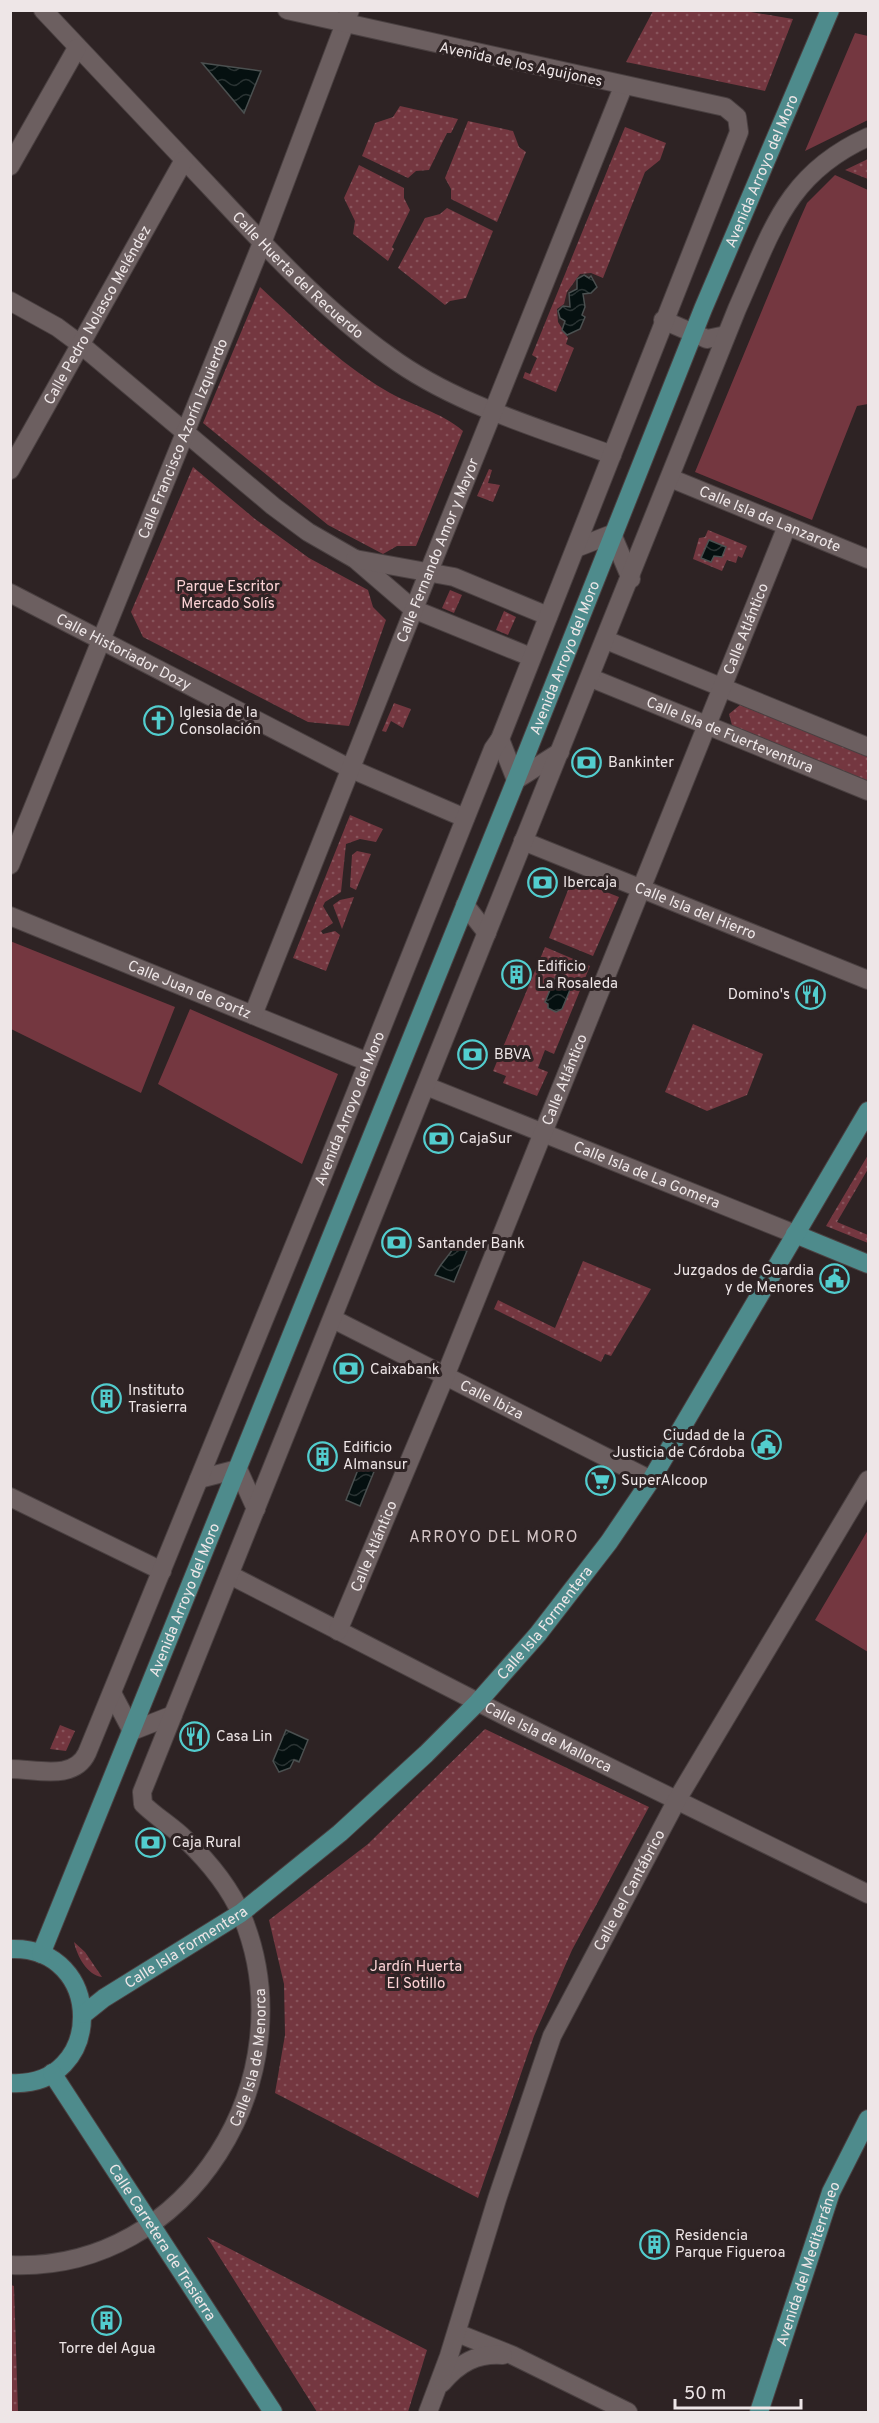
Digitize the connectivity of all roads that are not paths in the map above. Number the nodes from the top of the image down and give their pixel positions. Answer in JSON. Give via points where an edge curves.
{"nodes":[{"id":1,"x":43,"y":10,"type":"edge"},
{"id":2,"x":287,"y":10,"type":"edge"},
{"id":3,"x":830,"y":10,"type":"edge"},
{"id":4,"x":347,"y":18,"type":"edge"},
{"id":5,"x":77,"y":48,"type":"junction"},
{"id":6,"x":623,"y":87,"type":"junction"},
{"id":7,"x":739,"y":132,"type":"joint"},
{"id":8,"x":868,"y":137,"type":"edge"},
{"id":9,"x":184,"y":160,"type":"junction"},
{"id":10,"x":10,"y":166,"type":"edge"},
{"id":11,"x":262,"y":243,"type":"junction"},
{"id":12,"x":10,"y":301,"type":"edge"},
{"id":13,"x":663,"y":320,"type":"junction"},
{"id":14,"x":694,"y":333,"type":"junction"},
{"id":15,"x":726,"y":335,"type":"junction"},
{"id":16,"x":80,"y":344,"type":"junction"},
{"id":17,"x":492,"y":411,"type":"junction"},
{"id":18,"x":184,"y":432,"type":"junction"},
{"id":19,"x":612,"y":455,"type":"junction"},
{"id":20,"x":10,"y":470,"type":"edge"},
{"id":21,"x":670,"y":478,"type":"junction"},
{"id":22,"x":787,"y":526,"type":"junction"},
{"id":23,"x":612,"y":534,"type":"junction"},
{"id":24,"x":576,"y":548,"type":"junction"},
{"id":25,"x":868,"y":559,"type":"edge"},
{"id":26,"x":362,"y":565,"type":"junction"},
{"id":27,"x":430,"y":573,"type":"junction"},
{"id":28,"x":631,"y":579,"type":"junction"},
{"id":29,"x":10,"y":593,"type":"edge"},
{"id":30,"x":413,"y":609,"type":"junction"},
{"id":31,"x":548,"y":616,"type":"junction"},
{"id":32,"x":103,"y":640,"type":"junction"},
{"id":33,"x":606,"y":640,"type":"junction"},
{"id":34,"x":531,"y":657,"type":"junction"},
{"id":35,"x":591,"y":678,"type":"junction"},
{"id":36,"x":722,"y":687,"type":"junction"},
{"id":37,"x":707,"y":725,"type":"junction"},
{"id":38,"x":500,"y":739,"type":"junction"},
{"id":39,"x":868,"y":747,"type":"edge"},
{"id":40,"x":560,"y":752,"type":"junction"},
{"id":41,"x":349,"y":768,"type":"junction"},
{"id":42,"x":516,"y":780,"type":"junction"},
{"id":43,"x":868,"y":791,"type":"edge"},
{"id":44,"x":465,"y":818,"type":"junction"},
{"id":45,"x":523,"y":841,"type":"junction"},
{"id":46,"x":10,"y":865,"type":"edge"},
{"id":47,"x":642,"y":887,"type":"junction"},
{"id":48,"x":465,"y":905,"type":"junction"},
{"id":49,"x":10,"y":916,"type":"edge"},
{"id":50,"x":487,"y":933,"type":"junction"},
{"id":51,"x":868,"y":980,"type":"edge"},
{"id":52,"x":253,"y":1015,"type":"junction"},
{"id":53,"x":368,"y":1062,"type":"junction"},
{"id":54,"x":426,"y":1086,"type":"junction"},
{"id":55,"x":868,"y":1111,"type":"edge"},
{"id":56,"x":542,"y":1132,"type":"junction"},
{"id":57,"x":795,"y":1234,"type":"junction"},
{"id":58,"x":868,"y":1264,"type":"edge"},
{"id":59,"x":333,"y":1319,"type":"junction"},
{"id":60,"x":446,"y":1374,"type":"junction"},
{"id":61,"x":238,"y":1469,"type":"junction"},
{"id":62,"x":199,"y":1479,"type":"junction"},
{"id":63,"x":651,"y":1480,"type":"junction"},
{"id":64,"x":868,"y":1480,"type":"edge"},
{"id":65,"x":10,"y":1497,"type":"edge"},
{"id":66,"x":256,"y":1509,"type":"junction"},
{"id":67,"x":162,"y":1571,"type":"junction"},
{"id":68,"x":230,"y":1575,"type":"junction"},
{"id":69,"x":338,"y":1631,"type":"junction"},
{"id":70,"x":112,"y":1693,"type":"junction"},
{"id":71,"x":478,"y":1702,"type":"junction"},
{"id":72,"x":173,"y":1715,"type":"junction"},
{"id":73,"x":132,"y":1731,"type":"junction"},
{"id":74,"x":10,"y":1769,"type":"edge"},
{"id":75,"x":142,"y":1792,"type":"joint"},
{"id":76,"x":678,"y":1798,"type":"junction"},
{"id":77,"x":868,"y":1894,"type":"edge"},
{"id":78,"x":241,"y":1913,"type":"junction"},
{"id":79,"x":10,"y":1949,"type":"edge"},
{"id":80,"x":41,"y":1954,"type":"junction"},
{"id":81,"x":84,"y":2013,"type":"junction"},
{"id":82,"x":52,"y":2073,"type":"junction"},
{"id":83,"x":10,"y":2084,"type":"edge"},
{"id":84,"x":868,"y":2119,"type":"edge"},
{"id":85,"x":151,"y":2224,"type":"junction"},
{"id":86,"x":10,"y":2265,"type":"edge"},
{"id":87,"x":457,"y":2333,"type":"junction"},
{"id":88,"x":512,"y":2355,"type":"junction"},
{"id":89,"x":437,"y":2389,"type":"junction"},
{"id":90,"x":273,"y":2412,"type":"edge"},
{"id":91,"x":428,"y":2412,"type":"edge"},
{"id":92,"x":628,"y":2412,"type":"edge"},
{"id":93,"x":759,"y":2412,"type":"edge"}],
"edges":[{"from":1,"to":5,"type":"street","name":"Calle Huerta del Recuerdo"},
{"from":2,"to":4,"type":"street","name":"Avenida de los Aguijones"},
{"from":3,"to":14,"type":"main road","name":"Avenida Arroyo del Moro"},
{"from":4,"to":6,"type":"street","name":"Avenida de los Aguijones"},
{"from":4,"to":11,"type":"street","name":"Calle Francisco Azorín Izquierdo"},
{"from":5,"to":9,"type":"street","name":"Calle Huerta del Recuerdo"},
{"from":5,"to":10,"type":"street"},
{"from":6,"to":7,"type":"street","name":"Avenida de los Aguijones","via":[[725,107],[737,117]]},
{"from":6,"to":17,"type":"street","name":"Calle Fernando Amor y Mayor"},
{"from":7,"to":13,"type":"street","name":"Avenida Arroyo del Moro"},
{"from":8,"to":15,"type":"street","name":"Avenida Arroyo del Moro","via":[[820,165],[793,192]]},
{"from":9,"to":11,"type":"street","name":"Calle Huerta del Recuerdo"},
{"from":9,"to":16,"type":"street","name":"Calle Pedro Nolasco Meléndez"},
{"from":11,"to":17,"type":"street","name":"Calle Huerta del Recuerdo","via":[[341,318],[389,357],[432,383]]},
{"from":11,"to":18,"type":"street","name":"Calle Francisco Azorín Izquierdo"},
{"from":12,"to":16,"type":"street"},
{"from":13,"to":14,"type":"street"},
{"from":13,"to":19,"type":"street","name":"Avenida Arroyo del Moro"},
{"from":14,"to":15,"type":"street","via":[[707,339]]},
{"from":14,"to":23,"type":"main road","name":"Avenida Arroyo del Moro"},
{"from":15,"to":21,"type":"street","name":"Avenida Arroyo del Moro"},
{"from":16,"to":18,"type":"street"},
{"from":16,"to":20,"type":"street","name":"Calle Pedro Nolasco Meléndez"},
{"from":17,"to":19,"type":"street","name":"Calle Huerta del Recuerdo"},
{"from":17,"to":27,"type":"street","name":"Calle Fernando Amor y Mayor"},
{"from":18,"to":26,"type":"street","via":[[273,506]]},
{"from":18,"to":32,"type":"street","name":"Calle Francisco Azorín Izquierdo"},
{"from":19,"to":24,"type":"street","name":"Avenida Arroyo del Moro"},
{"from":21,"to":22,"type":"street","name":"Calle Isla de Lanzarote"},
{"from":21,"to":28,"type":"street","name":"Avenida Arroyo del Moro"},
{"from":22,"to":25,"type":"street","name":"Calle Isla de Lanzarote"},
{"from":22,"to":36,"type":"street","name":"Calle Atlántico"},
{"from":23,"to":24,"type":"street"},
{"from":23,"to":28,"type":"street"},
{"from":23,"to":42,"type":"main road","name":"Avenida Arroyo del Moro"},
{"from":24,"to":31,"type":"street","name":"Avenida Arroyo del Moro"},
{"from":26,"to":27,"type":"street"},
{"from":26,"to":30,"type":"street"},
{"from":27,"to":30,"type":"street","name":"Calle Fernando Amor y Mayor"},
{"from":27,"to":31,"type":"street","via":[[454,577]]},
{"from":28,"to":33,"type":"street","name":"Avenida Arroyo del Moro"},
{"from":29,"to":32,"type":"street","name":"Calle Historiador Dozy"},
{"from":30,"to":34,"type":"street"},
{"from":30,"to":41,"type":"street","name":"Calle Fernando Amor y Mayor"},
{"from":31,"to":34,"type":"street","name":"Avenida Arroyo del Moro"},
{"from":32,"to":41,"type":"street","name":"Calle Historiador Dozy"},
{"from":32,"to":46,"type":"street","name":"Calle Francisco Azorín Izquierdo"},
{"from":33,"to":35,"type":"street","name":"Avenida Arroyo del Moro"},
{"from":33,"to":36,"type":"street"},
{"from":34,"to":38,"type":"street","name":"Avenida Arroyo del Moro"},
{"from":35,"to":37,"type":"street","name":"Calle Isla de Fuerteventura"},
{"from":35,"to":40,"type":"street","name":"Avenida Arroyo del Moro"},
{"from":36,"to":37,"type":"street","name":"Calle Atlántico"},
{"from":36,"to":39,"type":"street"},
{"from":37,"to":43,"type":"street","name":"Calle Isla de Fuerteventura"},
{"from":37,"to":47,"type":"street","name":"Calle Atlántico"},
{"from":38,"to":42,"type":"street"},
{"from":38,"to":44,"type":"street","name":"Avenida Arroyo del Moro"},
{"from":40,"to":42,"type":"street","name":"Avenida Arroyo del Moro"},
{"from":40,"to":45,"type":"street","name":"Avenida Arroyo del Moro"},
{"from":41,"to":44,"type":"street","name":"Calle Historiador Dozy"},
{"from":41,"to":52,"type":"street","name":"Calle Fernando Amor y Mayor"},
{"from":42,"to":48,"type":"main road","name":"Avenida Arroyo del Moro"},
{"from":44,"to":53,"type":"street","name":"Avenida Arroyo del Moro"},
{"from":45,"to":47,"type":"street","name":"Calle Isla del Hierro"},
{"from":45,"to":50,"type":"street","name":"Avenida Arroyo del Moro"},
{"from":47,"to":51,"type":"street","name":"Calle Isla del Hierro"},
{"from":47,"to":56,"type":"street","name":"Calle Atlántico"},
{"from":48,"to":50,"type":"street"},
{"from":48,"to":61,"type":"main road","name":"Avenida Arroyo del Moro"},
{"from":49,"to":52,"type":"street","name":"Calle Juan de Gortz"},
{"from":50,"to":54,"type":"street","name":"Avenida Arroyo del Moro"},
{"from":52,"to":53,"type":"street","name":"Calle Juan de Gortz"},
{"from":53,"to":62,"type":"street","name":"Avenida Arroyo del Moro"},
{"from":54,"to":56,"type":"street","name":"Calle Isla de La Gomera"},
{"from":54,"to":59,"type":"street","name":"Avenida Arroyo del Moro"},
{"from":55,"to":57,"type":"main road","name":"Calle Isla Formentera"},
{"from":56,"to":57,"type":"street","name":"Calle Isla de La Gomera"},
{"from":56,"to":60,"type":"street","name":"Calle Atlántico"},
{"from":57,"to":58,"type":"main road","name":"Calle Isla de La Gomera"},
{"from":57,"to":63,"type":"main road","name":"Calle Isla Formentera"},
{"from":59,"to":60,"type":"street","name":"Calle Ibiza"},
{"from":59,"to":66,"type":"street","name":"Avenida Arroyo del Moro"},
{"from":60,"to":63,"type":"street","name":"Calle Ibiza"},
{"from":60,"to":69,"type":"street","name":"Calle Atlántico"},
{"from":61,"to":62,"type":"street"},
{"from":61,"to":66,"type":"street"},
{"from":61,"to":73,"type":"main road","name":"Avenida Arroyo del Moro"},
{"from":62,"to":67,"type":"street","name":"Avenida Arroyo del Moro"},
{"from":63,"to":71,"type":"main road","name":"Calle Isla Formentera","via":[[568,1597]]},
{"from":64,"to":76,"type":"street","name":"Calle del Cantábrico"},
{"from":65,"to":67,"type":"street"},
{"from":66,"to":68,"type":"street","name":"Avenida Arroyo del Moro"},
{"from":67,"to":70,"type":"street","name":"Avenida Arroyo del Moro"},
{"from":68,"to":69,"type":"street","name":"Calle Isla de Mallorca"},
{"from":68,"to":72,"type":"street","name":"Avenida Arroyo del Moro"},
{"from":69,"to":71,"type":"street","name":"Calle Isla de Mallorca"},
{"from":70,"to":73,"type":"street"},
{"from":70,"to":74,"type":"street","name":"Avenida Arroyo del Moro","via":[[81,1764],[67,1771]]},
{"from":71,"to":76,"type":"street","name":"Calle Isla de Mallorca"},
{"from":71,"to":78,"type":"main road","name":"Calle Isla Formentera","via":[[340,1833]]},
{"from":72,"to":73,"type":"street"},
{"from":72,"to":75,"type":"street","name":"Avenida Arroyo del Moro"},
{"from":73,"to":80,"type":"main road","name":"Avenida Arroyo del Moro"},
{"from":75,"to":78,"type":"street","name":"Calle Isla de Menorca","via":[[143,1804],[202,1857]]},
{"from":76,"to":77,"type":"street","name":"Calle Isla de Mallorca"},
{"from":76,"to":87,"type":"street","name":"Calle del Cantábrico","via":[[552,2036]]},
{"from":78,"to":81,"type":"main road","name":"Calle Isla Formentera"},
{"from":78,"to":85,"type":"street","name":"Calle Isla de Menorca","via":[[252,1945],[261,1994],[261,2036],[249,2095],[218,2154],[176,2204]]},
{"from":79,"to":80,"type":"main road"},
{"from":80,"to":81,"type":"main road","via":[[60,1965],[74,1982]]},
{"from":81,"to":82,"type":"main road","via":[[76,2048]]},
{"from":82,"to":83,"type":"main road","via":[[36,2081]]},
{"from":82,"to":85,"type":"main road","name":"Calle Carretera de Trasierra"},
{"from":84,"to":93,"type":"main road","name":"Avenida del Mediterráneo","via":[[831,2192]]},
{"from":85,"to":86,"type":"street","name":"Calle Isla de Menorca","via":[[96,2253],[70,2260]]},
{"from":85,"to":90,"type":"main road","name":"Calle Carretera de Trasierra"},
{"from":87,"to":88,"type":"street"},
{"from":87,"to":89,"type":"street","name":"Calle del Cantábrico"},
{"from":88,"to":89,"type":"street","via":[[489,2354],[470,2359]]},
{"from":88,"to":92,"type":"street"},
{"from":89,"to":91,"type":"street","name":"Calle del Cantábrico"}]}
